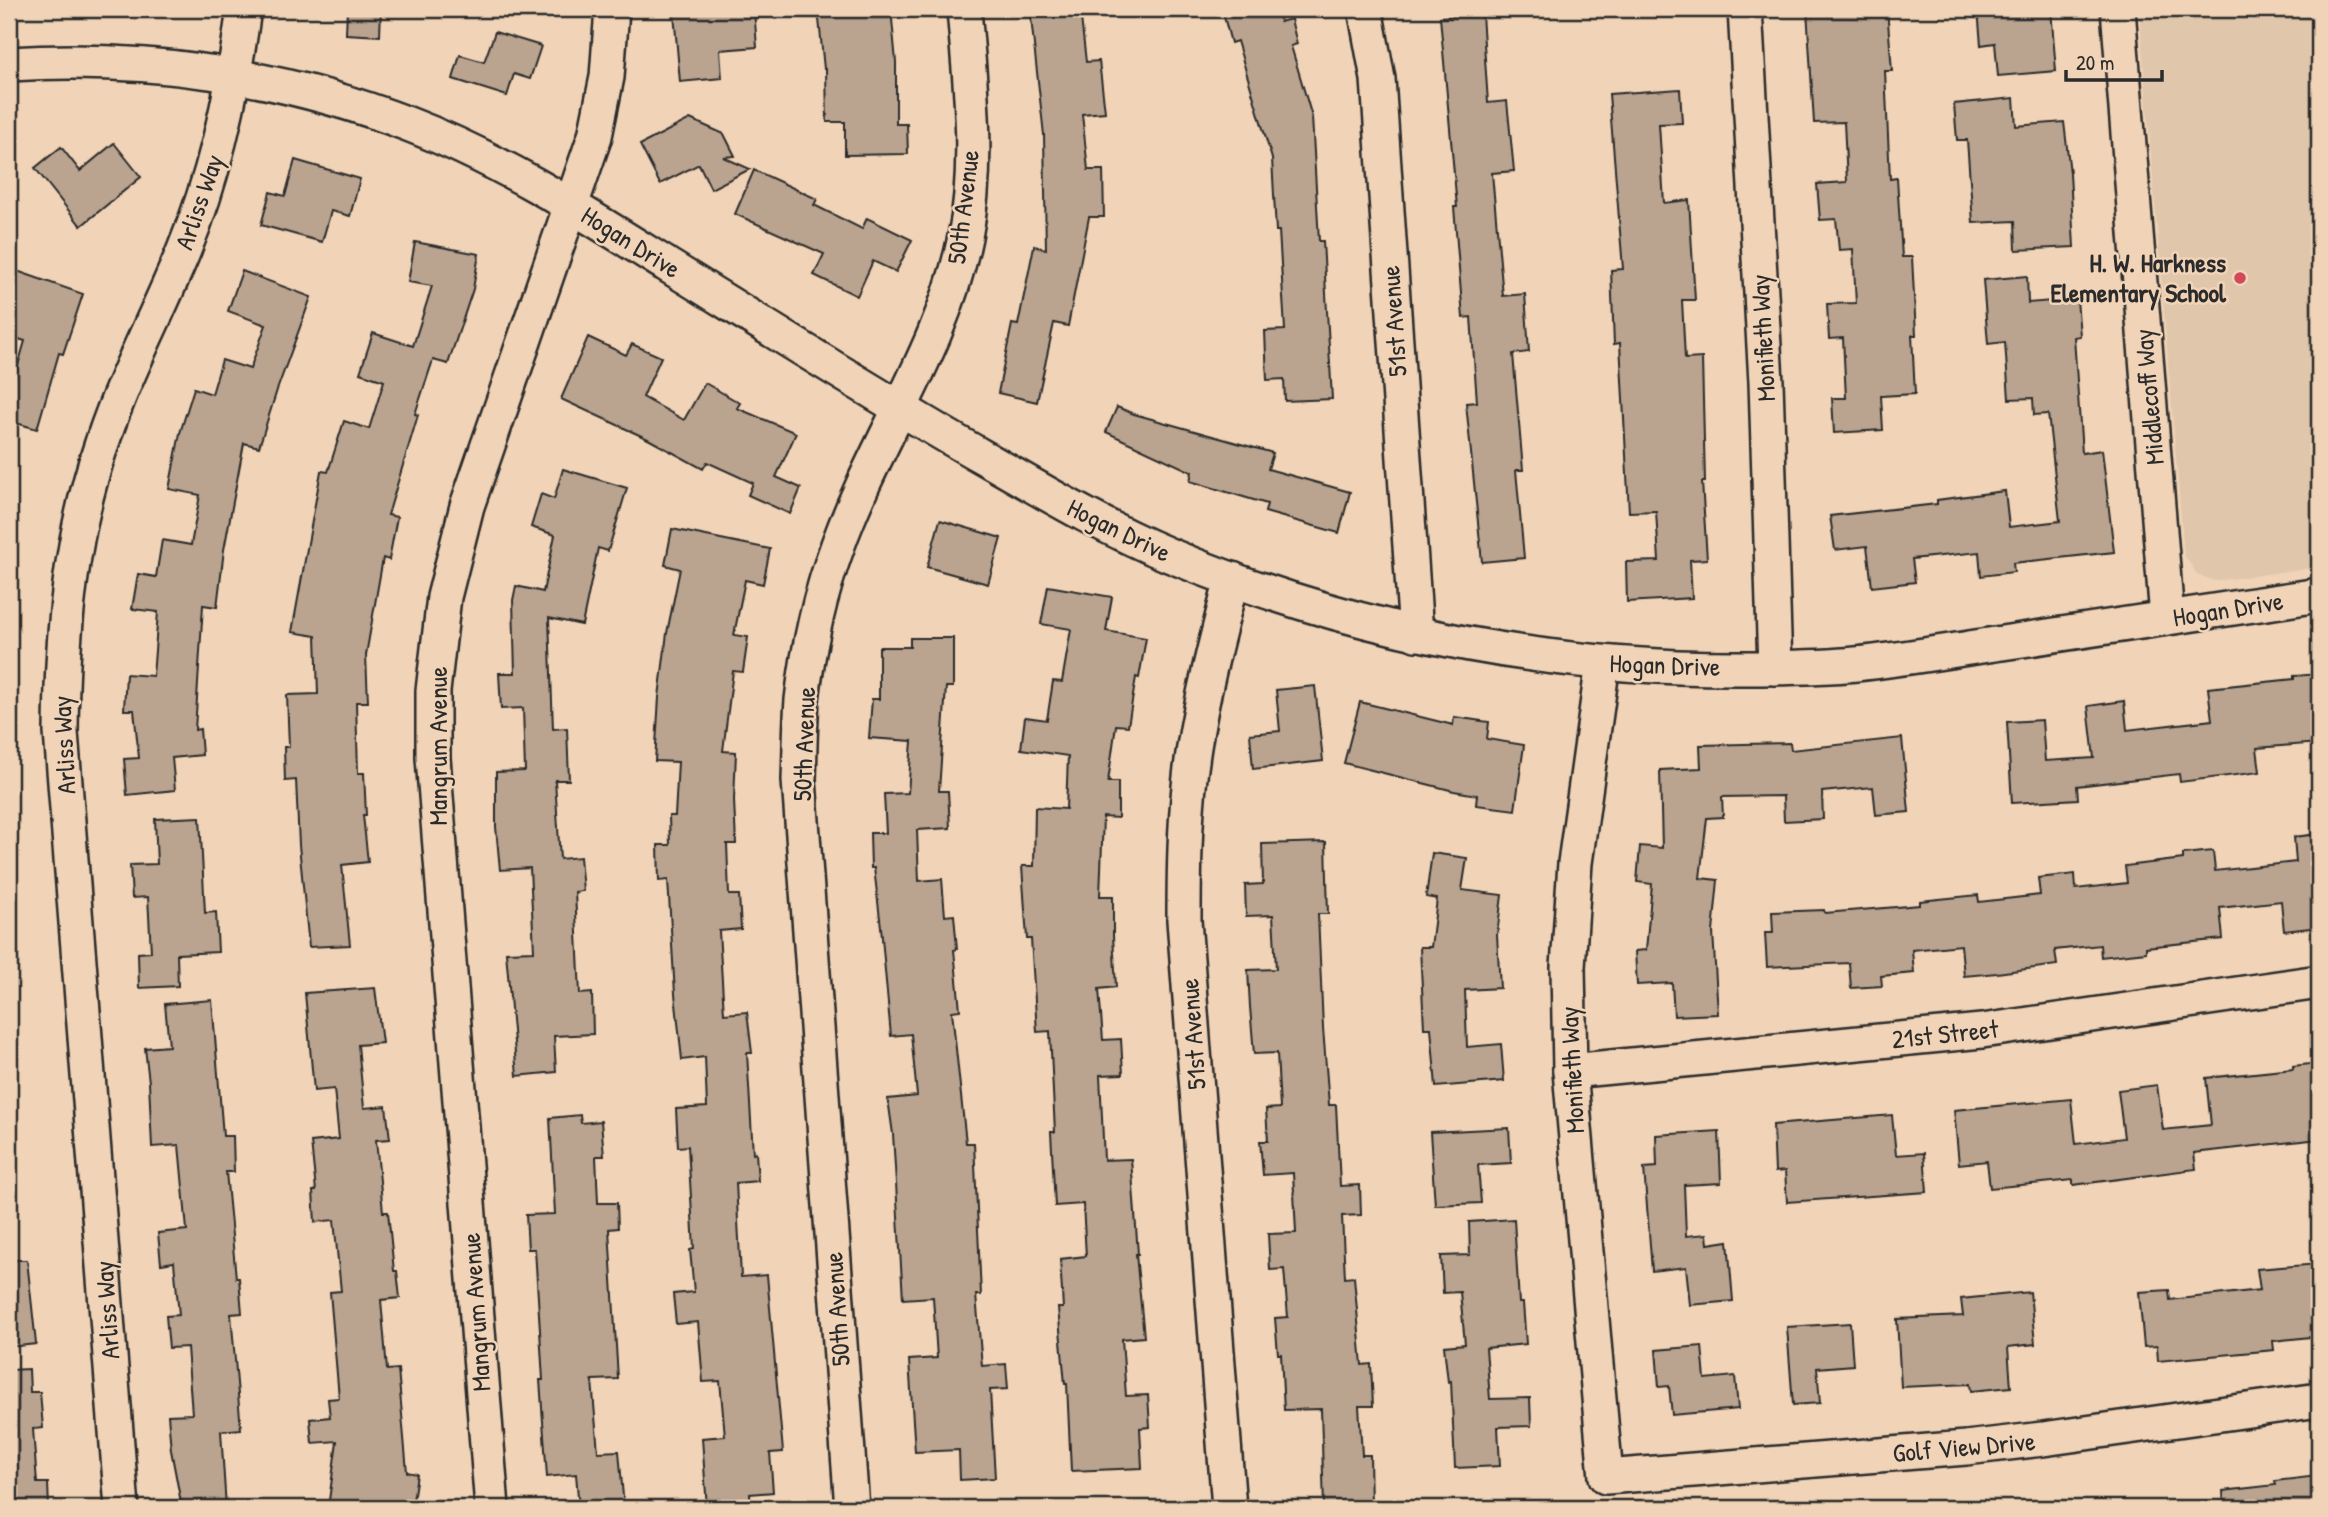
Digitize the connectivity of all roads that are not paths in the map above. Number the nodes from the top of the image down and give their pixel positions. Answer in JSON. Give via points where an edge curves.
{"nodes":[{"id":1,"x":244,"y":9,"type":"edge"},
{"id":2,"x":612,"y":9,"type":"edge"},
{"id":3,"x":964,"y":9,"type":"edge"},
{"id":4,"x":1365,"y":9,"type":"edge"},
{"id":5,"x":1745,"y":9,"type":"edge"},
{"id":6,"x":2118,"y":9,"type":"edge"},
{"id":7,"x":9,"y":64,"type":"edge"},
{"id":8,"x":235,"y":75,"type":"junction"},
{"id":9,"x":571,"y":206,"type":"junction"},
{"id":10,"x":900,"y":410,"type":"junction"},
{"id":11,"x":1232,"y":579,"type":"junction"},
{"id":12,"x":2319,"y":595,"type":"edge"},
{"id":13,"x":2167,"y":618,"type":"junction"},
{"id":14,"x":1416,"y":635,"type":"junction"},
{"id":15,"x":1603,"y":663,"type":"junction"},
{"id":16,"x":1775,"y":668,"type":"junction"},
{"id":17,"x":2319,"y":982,"type":"edge"},
{"id":18,"x":1570,"y":1071,"type":"junction"},
{"id":19,"x":2319,"y":1400,"type":"edge"},
{"id":20,"x":1606,"y":1477,"type":"joint"},
{"id":21,"x":1229,"y":1500,"type":"edge"},
{"id":22,"x":122,"y":1508,"type":"edge"},
{"id":23,"x":492,"y":1508,"type":"edge"},
{"id":24,"x":852,"y":1508,"type":"edge"}],
"edges":[{"from":1,"to":8,"type":"street","name":"Arliss Way"},
{"from":2,"to":9,"type":"street","name":"Mangrum Avenue","via":[[605,89],[595,136]]},
{"from":3,"to":10,"type":"street","name":"50th Avenue","via":[[972,140],[965,236],[939,326]]},
{"from":4,"to":14,"type":"street","name":"51st Avenue","via":[[1378,79]]},
{"from":5,"to":16,"type":"street","name":"Monifieth Way","via":[[1766,382]]},
{"from":6,"to":13,"type":"street","name":"Middlecoff Way"},
{"from":7,"to":8,"type":"street","name":"Hogan Drive","via":[[142,64]]},
{"from":8,"to":9,"type":"street","name":"Hogan Drive","via":[[332,98],[408,124],[482,157]]},
{"from":8,"to":22,"type":"street","name":"Arliss Way","via":[[215,162],[185,249],[128,372],[102,441],[69,584],[62,658],[61,732]]},
{"from":9,"to":10,"type":"street","name":"Hogan Drive"},
{"from":9,"to":23,"type":"street","name":"Mangrum Avenue","via":[[467,506],[444,597],[433,691],[433,758]]},
{"from":10,"to":11,"type":"street","name":"Hogan Drive","via":[[1116,532]]},
{"from":10,"to":24,"type":"street","name":"50th Avenue","via":[[837,546],[815,622],[802,701],[799,780]]},
{"from":11,"to":14,"type":"street","name":"Hogan Drive"},
{"from":11,"to":21,"type":"street","name":"51st Avenue","via":[[1194,748],[1184,841],[1184,920]]},
{"from":12,"to":13,"type":"street","name":"Hogan Drive"},
{"from":13,"to":16,"type":"street","name":"Hogan Drive","via":[[1855,664]]},
{"from":14,"to":15,"type":"street","name":"Hogan Drive"},
{"from":15,"to":16,"type":"street","name":"Hogan Drive"},
{"from":15,"to":18,"type":"street","name":"Monifieth Way","via":[[1575,863],[1568,967]]},
{"from":17,"to":18,"type":"street","name":"21st Street","via":[[1982,1031]]},
{"from":18,"to":20,"type":"street","name":"Monifieth Way"},
{"from":19,"to":20,"type":"street","name":"Golf View Drive","via":[[1966,1448]]}]}
